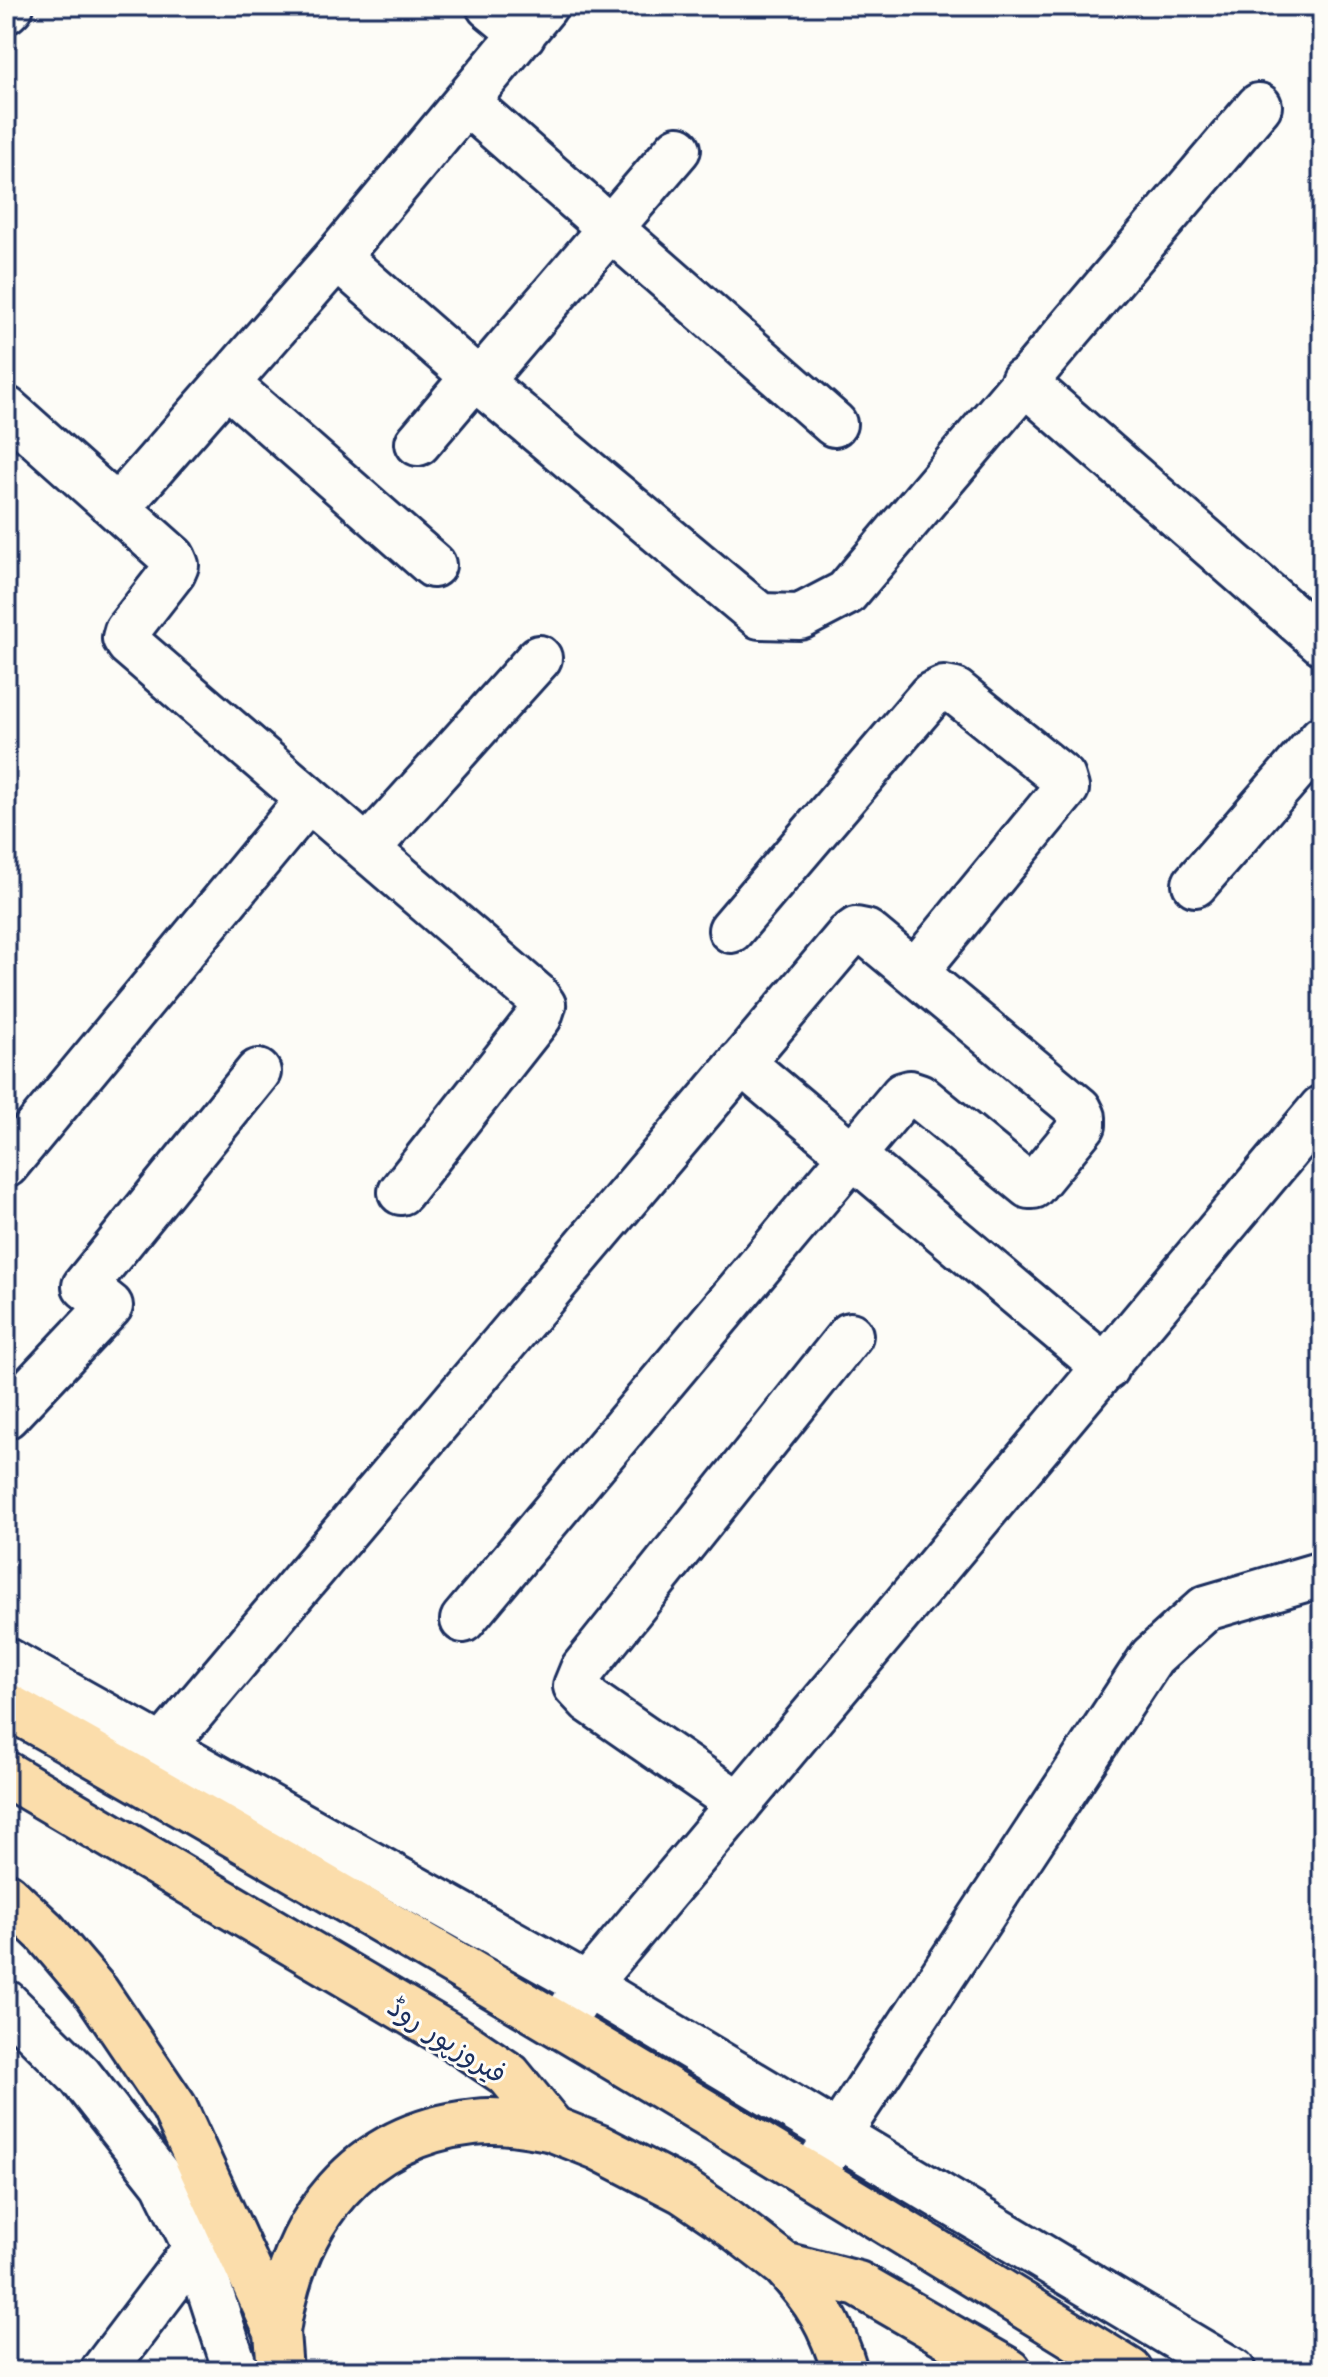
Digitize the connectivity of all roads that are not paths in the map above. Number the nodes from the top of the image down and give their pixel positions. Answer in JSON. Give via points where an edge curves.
{"nodes":[{"id":1,"x":11,"y":6,"type":"edge"},
{"id":2,"x":489,"y":6,"type":"edge"},
{"id":3,"x":6,"y":11,"type":"edge"},
{"id":4,"x":534,"y":20,"type":"edge"},
{"id":5,"x":466,"y":102,"type":"junction"},
{"id":6,"x":1259,"y":106,"type":"dead end"},
{"id":7,"x":678,"y":149,"type":"dead end"},
{"id":8,"x":612,"y":230,"type":"junction"},
{"id":9,"x":337,"y":257,"type":"junction"},
{"id":10,"x":477,"y":379,"type":"junction"},
{"id":11,"x":1023,"y":381,"type":"junction"},
{"id":12,"x":226,"y":383,"type":"junction"},
{"id":13,"x":6,"y":409,"type":"edge"},
{"id":14,"x":834,"y":424,"type":"dead end"},
{"id":15,"x":418,"y":443,"type":"dead end"},
{"id":16,"x":118,"y":507,"type":"junction"},
{"id":17,"x":433,"y":565,"type":"dead end"},
{"id":18,"x":1322,"y":642,"type":"edge"},
{"id":19,"x":539,"y":658,"type":"dead end"},
{"id":20,"x":1322,"y":738,"type":"edge"},
{"id":21,"x":308,"y":800,"type":"junction"},
{"id":22,"x":367,"y":849,"type":"junction"},
{"id":23,"x":1195,"y":884,"type":"dead end"},
{"id":24,"x":731,"y":930,"type":"dead end"},
{"id":25,"x":915,"y":972,"type":"junction"},
{"id":26,"x":741,"y":1062,"type":"junction"},
{"id":27,"x":258,"y":1072,"type":"dead end"},
{"id":28,"x":1322,"y":1108,"type":"edge"},
{"id":29,"x":852,"y":1154,"type":"junction"},
{"id":30,"x":6,"y":1165,"type":"edge"},
{"id":31,"x":401,"y":1192,"type":"dead end"},
{"id":32,"x":850,"y":1335,"type":"dead end"},
{"id":33,"x":1106,"y":1368,"type":"junction"},
{"id":34,"x":6,"y":1416,"type":"edge"},
{"id":35,"x":1322,"y":1574,"type":"edge"},
{"id":36,"x":463,"y":1620,"type":"dead end"},
{"id":37,"x":6,"y":1660,"type":"edge"},
{"id":38,"x":6,"y":1705,"type":"edge"},
{"id":39,"x":162,"y":1748,"type":"junction"},
{"id":40,"x":6,"y":1774,"type":"edge"},
{"id":41,"x":739,"y":1804,"type":"junction"},
{"id":42,"x":6,"y":1895,"type":"edge"},
{"id":43,"x":587,"y":1985,"type":"junction"},
{"id":44,"x":6,"y":2003,"type":"edge"},
{"id":45,"x":559,"y":2026,"type":"junction"},
{"id":46,"x":553,"y":2129,"type":"junction"},
{"id":47,"x":838,"y":2135,"type":"junction"},
{"id":48,"x":811,"y":2174,"type":"junction"},
{"id":49,"x":196,"y":2248,"type":"junction"},
{"id":50,"x":784,"y":2265,"type":"junction"},
{"id":51,"x":279,"y":2351,"type":"edge"},
{"id":52,"x":103,"y":2371,"type":"edge"},
{"id":53,"x":236,"y":2371,"type":"edge"},
{"id":54,"x":845,"y":2371,"type":"edge"},
{"id":55,"x":1009,"y":2371,"type":"edge"},
{"id":56,"x":1130,"y":2371,"type":"edge"},
{"id":57,"x":1233,"y":2371,"type":"edge"}],
"edges":[{"from":1,"to":3,"type":"street"},
{"from":2,"to":4,"type":"street"},
{"from":4,"to":5,"type":"street"},
{"from":5,"to":8,"type":"street"},
{"from":5,"to":9,"type":"street"},
{"from":6,"to":11,"type":"street"},
{"from":7,"to":8,"type":"street"},
{"from":8,"to":10,"type":"street"},
{"from":8,"to":14,"type":"street"},
{"from":9,"to":10,"type":"street"},
{"from":9,"to":12,"type":"street"},
{"from":10,"to":11,"type":"street","via":[[760,616],[800,617],[846,593]]},
{"from":10,"to":15,"type":"street"},
{"from":11,"to":18,"type":"street"},
{"from":12,"to":16,"type":"street"},
{"from":12,"to":17,"type":"street"},
{"from":13,"to":16,"type":"street"},
{"from":16,"to":21,"type":"street","via":[[176,565],[125,638]]},
{"from":19,"to":22,"type":"street"},
{"from":20,"to":23,"type":"street"},
{"from":21,"to":22,"type":"street"},
{"from":21,"to":30,"type":"street"},
{"from":22,"to":31,"type":"street","via":[[543,1005],[539,1017]]},
{"from":24,"to":25,"type":"street","via":[[931,695],[955,691],[1063,778],[1066,788]]},
{"from":25,"to":26,"type":"street","via":[[866,932],[856,930]]},
{"from":25,"to":29,"type":"street","via":[[1079,1109],[1083,1125],[1033,1186],[910,1093]]},
{"from":26,"to":29,"type":"street"},
{"from":26,"to":39,"type":"street"},
{"from":27,"to":34,"type":"street","via":[[85,1286],[110,1306]]},
{"from":28,"to":33,"type":"street"},
{"from":29,"to":33,"type":"street"},
{"from":29,"to":36,"type":"street"},
{"from":32,"to":41,"type":"street","via":[[583,1669],[576,1686]]},
{"from":33,"to":41,"type":"street"},
{"from":35,"to":47,"type":"street","via":[[1206,1608],[1152,1657]]},
{"from":37,"to":39,"type":"street"},
{"from":38,"to":45,"type":"highway"},
{"from":39,"to":43,"type":"street"},
{"from":40,"to":46,"type":"highway","name":"فیروزپور روڈ","via":[[457,2040],[509,2075]]},
{"from":41,"to":43,"type":"street"},
{"from":42,"to":51,"type":"highway","via":[[97,1993],[174,2107]]},
{"from":43,"to":45,"type":"street"},
{"from":43,"to":47,"type":"street"},
{"from":44,"to":49,"type":"street","via":[[80,2076],[164,2183]]},
{"from":45,"to":48,"type":"highway"},
{"from":46,"to":50,"type":"highway","name":"فیروزپور روڈ","via":[[683,2191]]},
{"from":46,"to":51,"type":"highway","via":[[515,2122],[450,2126],[400,2143],[367,2163],[337,2189],[296,2256],[283,2293]]},
{"from":47,"to":48,"type":"street"},
{"from":47,"to":57,"type":"street"},
{"from":48,"to":56,"type":"highway"},
{"from":49,"to":52,"type":"street"},
{"from":49,"to":53,"type":"street"},
{"from":50,"to":54,"type":"highway","via":[[813,2297],[834,2335]]},
{"from":50,"to":55,"type":"highway","name":"فیروزپور روڈ","via":[[858,2284]]}]}
